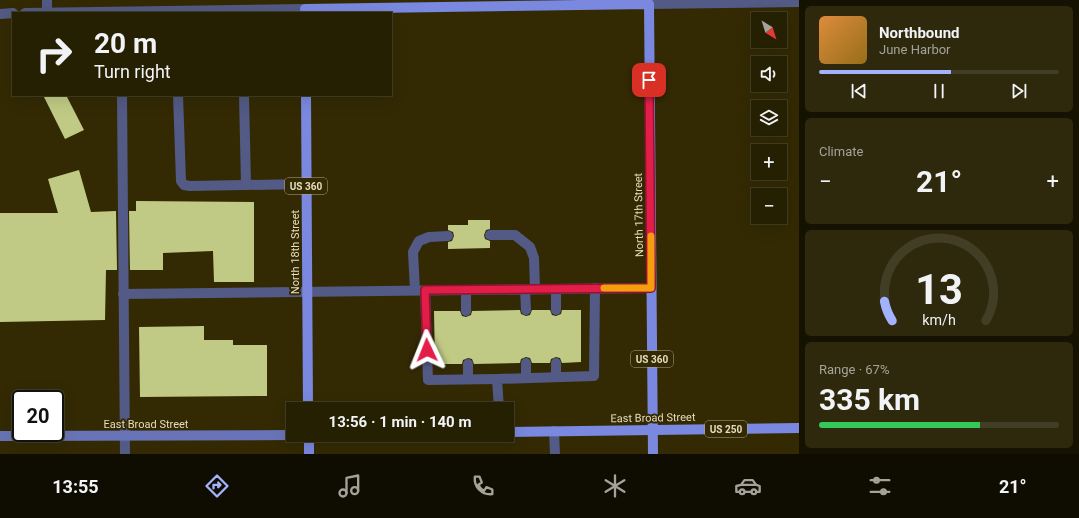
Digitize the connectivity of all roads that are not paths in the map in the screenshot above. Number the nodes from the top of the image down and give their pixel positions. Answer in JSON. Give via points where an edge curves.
{"nodes":[{"id":1,"x":47,"y":0,"type":"edge"},
{"id":2,"x":649,"y":2,"type":"edge"},
{"id":3,"x":702,"y":2,"type":"edge"},
{"id":4,"x":799,"y":2,"type":"edge"},
{"id":5,"x":305,"y":7,"type":"edge"},
{"id":6,"x":47,"y":12,"type":"edge"},
{"id":7,"x":121,"y":12,"type":"edge"},
{"id":8,"x":242,"y":12,"type":"edge"},
{"id":9,"x":12,"y":13,"type":"edge"},
{"id":10,"x":0,"y":14,"type":"edge"},
{"id":11,"x":122,"y":96,"type":"edge"},
{"id":12,"x":178,"y":96,"type":"edge"},
{"id":13,"x":244,"y":96,"type":"edge"},
{"id":14,"x":306,"y":96,"type":"edge"},
{"id":15,"x":306,"y":184,"type":"junction"},
{"id":16,"x":246,"y":185,"type":"junction"},
{"id":17,"x":490,"y":234,"type":"dead end"},
{"id":18,"x":448,"y":236,"type":"dead end"},
{"id":19,"x":595,"y":288,"type":"junction"},
{"id":20,"x":651,"y":288,"type":"junction"},
{"id":21,"x":530,"y":289,"type":"junction"},
{"id":22,"x":556,"y":289,"type":"junction"},
{"id":23,"x":420,"y":290,"type":"junction"},
{"id":24,"x":466,"y":290,"type":"junction"},
{"id":25,"x":307,"y":292,"type":"junction"},
{"id":26,"x":123,"y":294,"type":"junction"},
{"id":27,"x":526,"y":310,"type":"dead end"},
{"id":28,"x":556,"y":310,"type":"dead end"},
{"id":29,"x":466,"y":311,"type":"dead end"},
{"id":30,"x":526,"y":363,"type":"dead end"},
{"id":31,"x":556,"y":363,"type":"dead end"},
{"id":32,"x":468,"y":364,"type":"dead end"},
{"id":33,"x":556,"y":377,"type":"junction"},
{"id":34,"x":526,"y":378,"type":"junction"},
{"id":35,"x":497,"y":379,"type":"junction"},
{"id":36,"x":468,"y":380,"type":"junction"},
{"id":37,"x":308,"y":402,"type":"edge"},
{"id":38,"x":499,"y":402,"type":"edge"},
{"id":39,"x":799,"y":428,"type":"edge"},
{"id":40,"x":652,"y":430,"type":"junction"},
{"id":41,"x":554,"y":431,"type":"junction"},
{"id":42,"x":514,"y":432,"type":"edge"},
{"id":43,"x":286,"y":435,"type":"edge"},
{"id":44,"x":0,"y":436,"type":"edge"},
{"id":45,"x":125,"y":437,"type":"junction"},
{"id":46,"x":308,"y":442,"type":"edge"},
{"id":47,"x":125,"y":454,"type":"edge"},
{"id":48,"x":309,"y":454,"type":"edge"},
{"id":49,"x":554,"y":454,"type":"edge"},
{"id":50,"x":653,"y":454,"type":"edge"}],
"edges":[{"from":1,"to":6,"type":"street"},
{"from":2,"to":3,"type":"street"},
{"from":2,"to":5,"type":"main road"},
{"from":2,"to":20,"type":"main road","name":"North 17th Street","number":"US 360"},
{"from":3,"to":4,"type":"street"},
{"from":5,"to":8,"type":"street"},
{"from":7,"to":8,"type":"street"},
{"from":9,"to":10,"type":"street"},
{"from":11,"to":26,"type":"street"},
{"from":12,"to":16,"type":"street","via":[[180,181],[190,186]]},
{"from":13,"to":16,"type":"street"},
{"from":14,"to":15,"type":"main road","name":"North 18th Street","number":"US 360"},
{"from":15,"to":16,"type":"street"},
{"from":15,"to":25,"type":"main road","name":"North 18th Street","number":"US 360"},
{"from":17,"to":21,"type":"street","via":[[515,235],[530,247],[534,258]]},
{"from":18,"to":23,"type":"street","via":[[419,240],[413,252]]},
{"from":19,"to":20,"type":"street"},
{"from":19,"to":22,"type":"street"},
{"from":19,"to":33,"type":"street","via":[[594,376]]},
{"from":20,"to":40,"type":"main road","name":"North 17th Street","number":"US 360"},
{"from":21,"to":22,"type":"street"},
{"from":21,"to":24,"type":"street"},
{"from":21,"to":27,"type":"street"},
{"from":22,"to":28,"type":"street"},
{"from":23,"to":24,"type":"street"},
{"from":23,"to":25,"type":"street"},
{"from":23,"to":36,"type":"street","via":[[428,380]]},
{"from":24,"to":29,"type":"street"},
{"from":25,"to":26,"type":"street"},
{"from":25,"to":37,"type":"main road","name":"North 18th Street","number":"US 360"},
{"from":26,"to":45,"type":"street"},
{"from":30,"to":34,"type":"street"},
{"from":31,"to":33,"type":"street"},
{"from":32,"to":36,"type":"street"},
{"from":33,"to":34,"type":"street"},
{"from":34,"to":35,"type":"street"},
{"from":35,"to":36,"type":"street"},
{"from":35,"to":38,"type":"street"},
{"from":39,"to":40,"type":"main road","name":"East Broad Street","number":"US 250"},
{"from":40,"to":41,"type":"main road","name":"East Broad Street","number":"US 250"},
{"from":40,"to":50,"type":"main road","number":"US 360"},
{"from":41,"to":42,"type":"main road","name":"East Broad Street","number":"US 250"},
{"from":41,"to":49,"type":"street"},
{"from":43,"to":45,"type":"main road","name":"East Broad Street"},
{"from":44,"to":45,"type":"main road","name":"East Broad Street"},
{"from":45,"to":47,"type":"street"},
{"from":46,"to":48,"type":"main road"}]}
